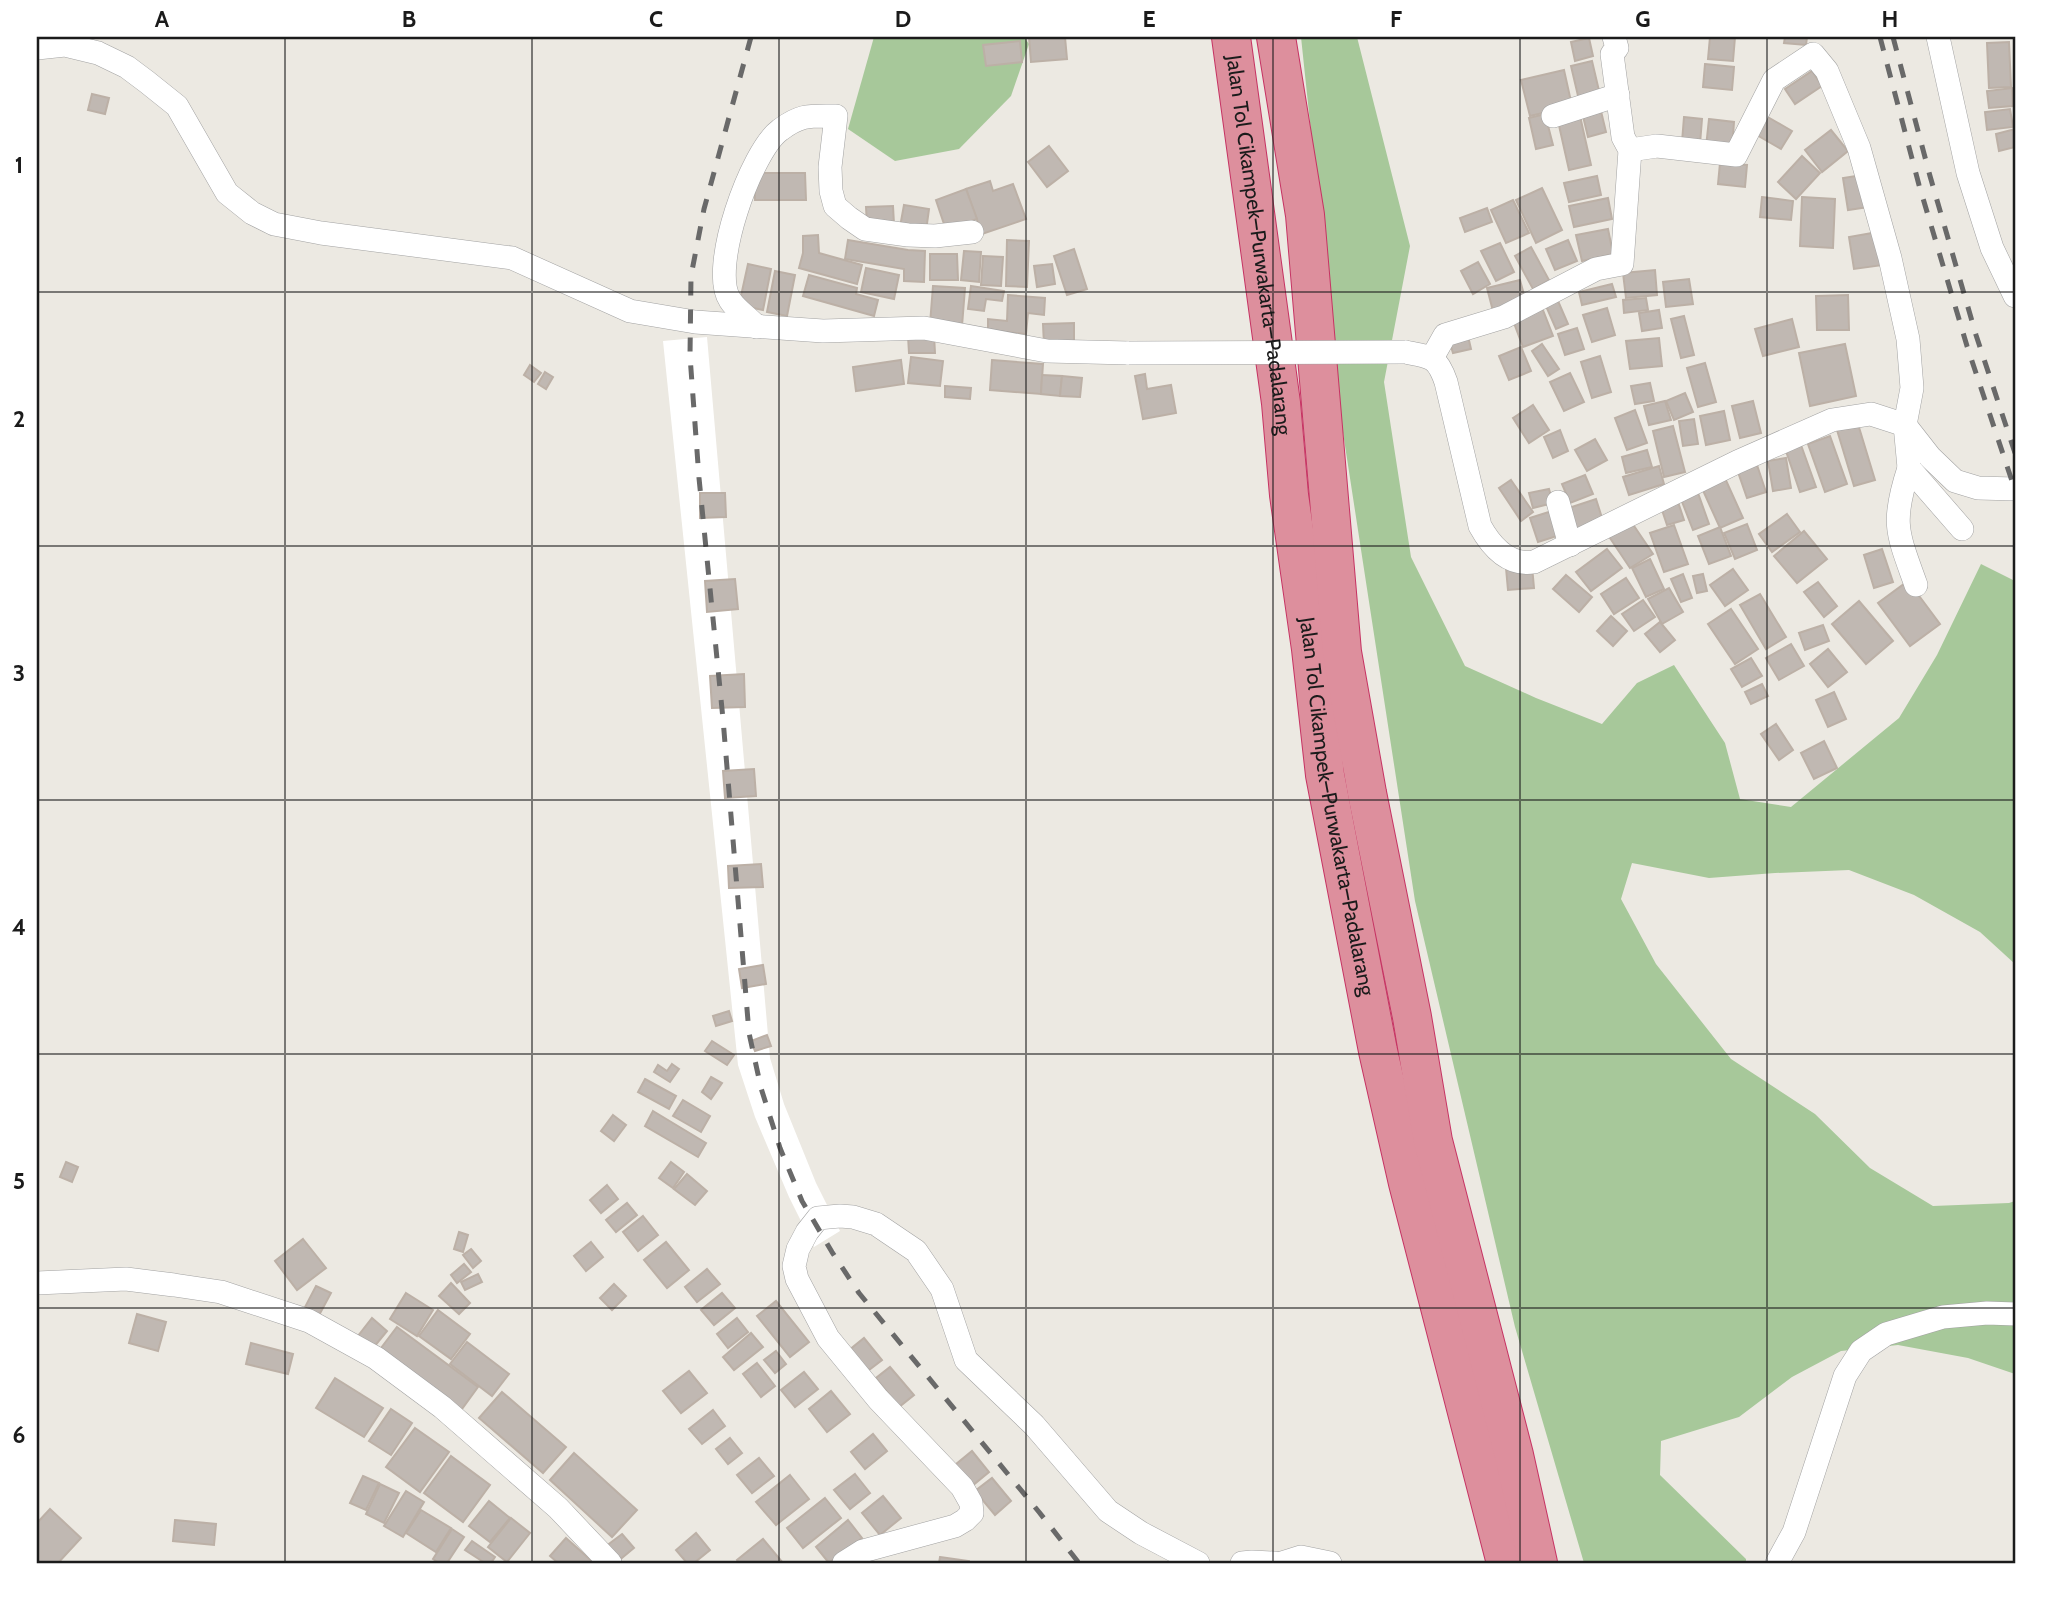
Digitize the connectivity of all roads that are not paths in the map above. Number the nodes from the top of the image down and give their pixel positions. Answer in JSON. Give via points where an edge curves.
{"nodes":[{"id":1,"x":1231,"y":37,"type":"edge"},
{"id":2,"x":1276,"y":37,"type":"edge"},
{"id":3,"x":1614,"y":37,"type":"edge"},
{"id":4,"x":1938,"y":37,"type":"edge"},
{"id":5,"x":1814,"y":45,"type":"edge"},
{"id":6,"x":37,"y":48,"type":"edge"},
{"id":7,"x":1618,"y":95,"type":"junction"},
{"id":8,"x":1553,"y":116,"type":"dead end"},
{"id":9,"x":1630,"y":150,"type":"junction"},
{"id":10,"x":972,"y":232,"type":"dead end"},
{"id":11,"x":2015,"y":296,"type":"edge"},
{"id":12,"x":758,"y":327,"type":"junction"},
{"id":13,"x":1432,"y":358,"type":"junction"},
{"id":14,"x":1905,"y":425,"type":"junction"},
{"id":15,"x":1909,"y":468,"type":"junction"},
{"id":16,"x":2015,"y":489,"type":"edge"},
{"id":17,"x":1558,"y":502,"type":"dead end"},
{"id":18,"x":1962,"y":529,"type":"dead end"},
{"id":19,"x":1570,"y":545,"type":"junction"},
{"id":20,"x":1916,"y":585,"type":"dead end"},
{"id":21,"x":37,"y":1283,"type":"edge"},
{"id":22,"x":2015,"y":1314,"type":"edge"},
{"id":23,"x":1292,"y":1560,"type":"edge"},
{"id":24,"x":610,"y":1563,"type":"edge"},
{"id":25,"x":844,"y":1563,"type":"edge"},
{"id":26,"x":1198,"y":1563,"type":"edge"},
{"id":27,"x":1242,"y":1563,"type":"edge"},
{"id":28,"x":1274,"y":1563,"type":"edge"},
{"id":29,"x":1330,"y":1563,"type":"edge"},
{"id":30,"x":1506,"y":1563,"type":"edge"},
{"id":31,"x":1538,"y":1563,"type":"edge"},
{"id":32,"x":1777,"y":1563,"type":"edge"}],
"edges":[{"from":1,"to":30,"type":"highway","name":"Jalan Tol Cikampek–Purwakarta–Padalarang","via":[[1325,775],[1408,1183]]},
{"from":2,"to":31,"type":"highway","name":"Jalan Tol Cikampek–Purwakarta–Padalarang","via":[[1305,215],[1342,652],[1433,1141]]},
{"from":3,"to":7,"type":"street"},
{"from":4,"to":11,"type":"street","via":[[1968,173],[1992,248]]},
{"from":5,"to":9,"type":"street","via":[[1774,80],[1736,155],[1657,146]]},
{"from":5,"to":14,"type":"street","via":[[1859,148],[1890,258],[1908,339],[1912,388]]},
{"from":6,"to":12,"type":"street","via":[[65,45],[127,67],[177,106],[227,193],[274,224],[512,258],[630,311]]},
{"from":7,"to":8,"type":"street"},
{"from":7,"to":9,"type":"street","via":[[1623,137]]},
{"from":9,"to":13,"type":"street","via":[[1622,264],[1597,269],[1504,317],[1445,334]]},
{"from":10,"to":12,"type":"street","via":[[908,235],[857,224],[835,206],[831,191],[836,116],[804,116],[778,131],[750,172],[726,246],[723,277],[729,300]]},
{"from":12,"to":13,"type":"street","bridge":true,"via":[[823,331],[924,328],[1047,351],[1405,352]]},
{"from":13,"to":19,"type":"street","via":[[1446,382],[1475,508],[1487,540],[1507,558],[1526,563]]},
{"from":14,"to":15,"type":"street"},
{"from":14,"to":16,"type":"street","via":[[1955,481],[1978,488]]},
{"from":14,"to":19,"type":"street","via":[[1871,414],[1832,420]]},
{"from":15,"to":18,"type":"street"},
{"from":15,"to":20,"type":"street","via":[[1897,518],[1899,538]]},
{"from":17,"to":19,"type":"street"},
{"from":21,"to":24,"type":"street","via":[[127,1279],[197,1288],[309,1321],[376,1358],[442,1407],[558,1508]]},
{"from":22,"to":32,"type":"street","via":[[1943,1317],[1886,1334],[1861,1351],[1845,1376],[1794,1532]]},
{"from":23,"to":29,"type":"street"},
{"from":25,"to":26,"type":"street","via":[[863,1551],[955,1526],[972,1513],[962,1487],[878,1399],[828,1338],[797,1279],[798,1249],[814,1222],[840,1216],[876,1224],[916,1251],[942,1289],[966,1360],[1034,1425],[1108,1511]]},
{"from":27,"to":28,"type":"street"}]}
